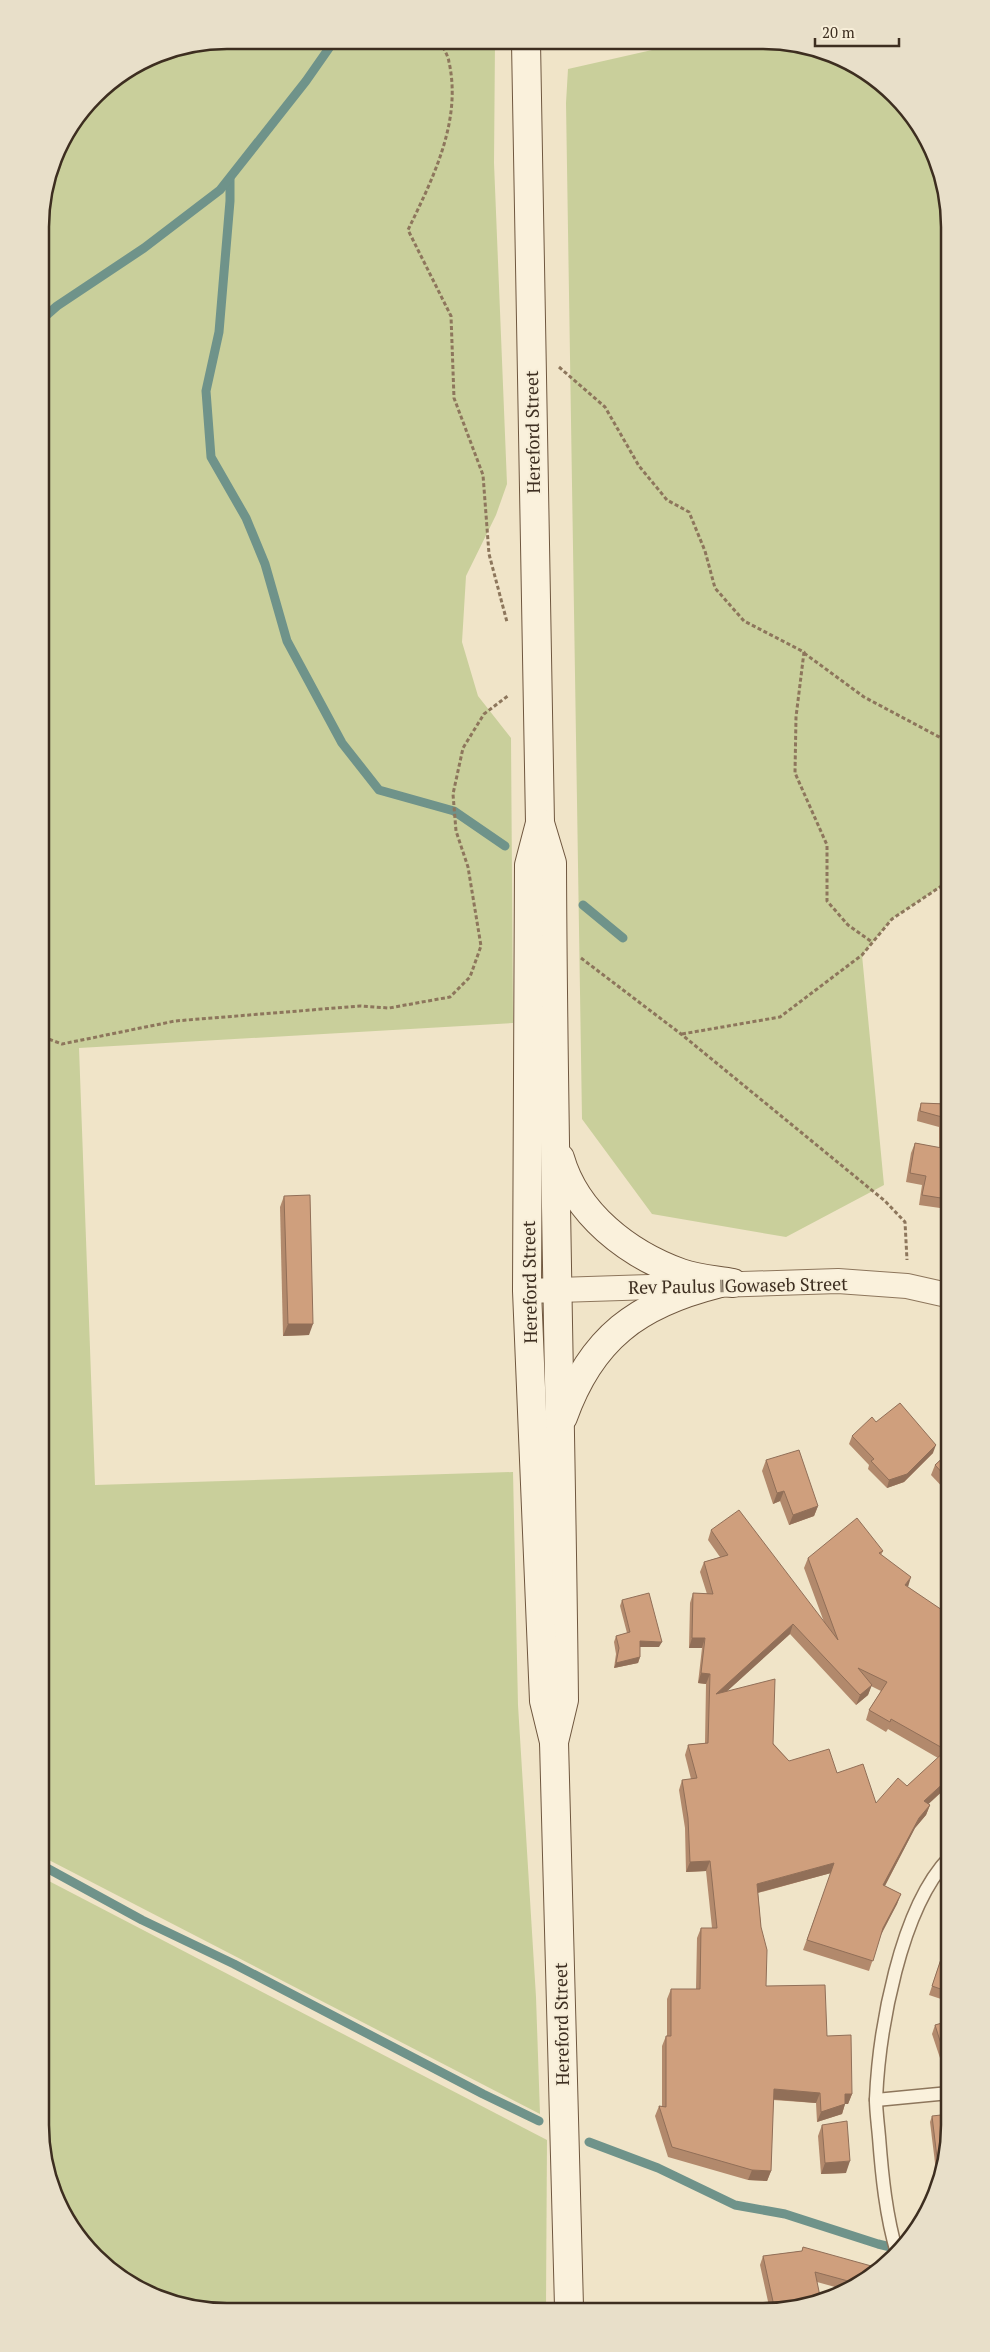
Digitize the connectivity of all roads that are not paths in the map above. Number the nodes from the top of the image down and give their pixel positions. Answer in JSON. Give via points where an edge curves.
{"nodes":[{"id":1,"x":526,"y":49,"type":"edge"},
{"id":2,"x":540,"y":823,"type":"junction"},
{"id":3,"x":554,"y":1138,"type":"junction"},
{"id":4,"x":726,"y":1284,"type":"junction"},
{"id":5,"x":559,"y":1289,"type":"junction"},
{"id":6,"x":527,"y":1292,"type":"junction"},
{"id":7,"x":941,"y":1294,"type":"edge"},
{"id":8,"x":559,"y":1429,"type":"junction"},
{"id":9,"x":554,"y":1742,"type":"junction"},
{"id":10,"x":941,"y":1867,"type":"edge"},
{"id":11,"x":941,"y":2094,"type":"edge"},
{"id":12,"x":876,"y":2100,"type":"junction"},
{"id":13,"x":895,"y":2244,"type":"edge"},
{"id":14,"x":569,"y":2303,"type":"edge"}],
"edges":[{"from":1,"to":2,"type":"main road","name":"Hereford Street"},
{"from":2,"to":3,"type":"main road","name":"Hereford Street","via":[[552,863]]},
{"from":2,"to":6,"type":"main road","name":"Hereford Street","via":[[529,865]]},
{"from":3,"to":4,"type":"main road","via":[[562,1165],[592,1216],[648,1260],[683,1274]]},
{"from":3,"to":5,"type":"main road","name":"Hereford Street"},
{"from":4,"to":5,"type":"street","name":"Rev Paulus ǁGowaseb Street"},
{"from":4,"to":7,"type":"street","name":"Rev Paulus ǁGowaseb Street","via":[[838,1281],[907,1286]]},
{"from":4,"to":8,"type":"main road","via":[[682,1293],[648,1308],[624,1324],[583,1372]]},
{"from":5,"to":6,"type":"street","name":"Rev Paulus ǁGowaseb Street"},
{"from":5,"to":8,"type":"main road","name":"Hereford Street"},
{"from":6,"to":9,"type":"main road","name":"Hereford Street","via":[[544,1701]]},
{"from":8,"to":9,"type":"main road","name":"Hereford Street","via":[[564,1700]]},
{"from":9,"to":14,"type":"main road","name":"Hereford Street"},
{"from":10,"to":12,"type":"lane","via":[[919,1902],[903,1943],[884,2031]]},
{"from":11,"to":12,"type":"lane"},
{"from":12,"to":13,"type":"lane","via":[[884,2186]]}]}
